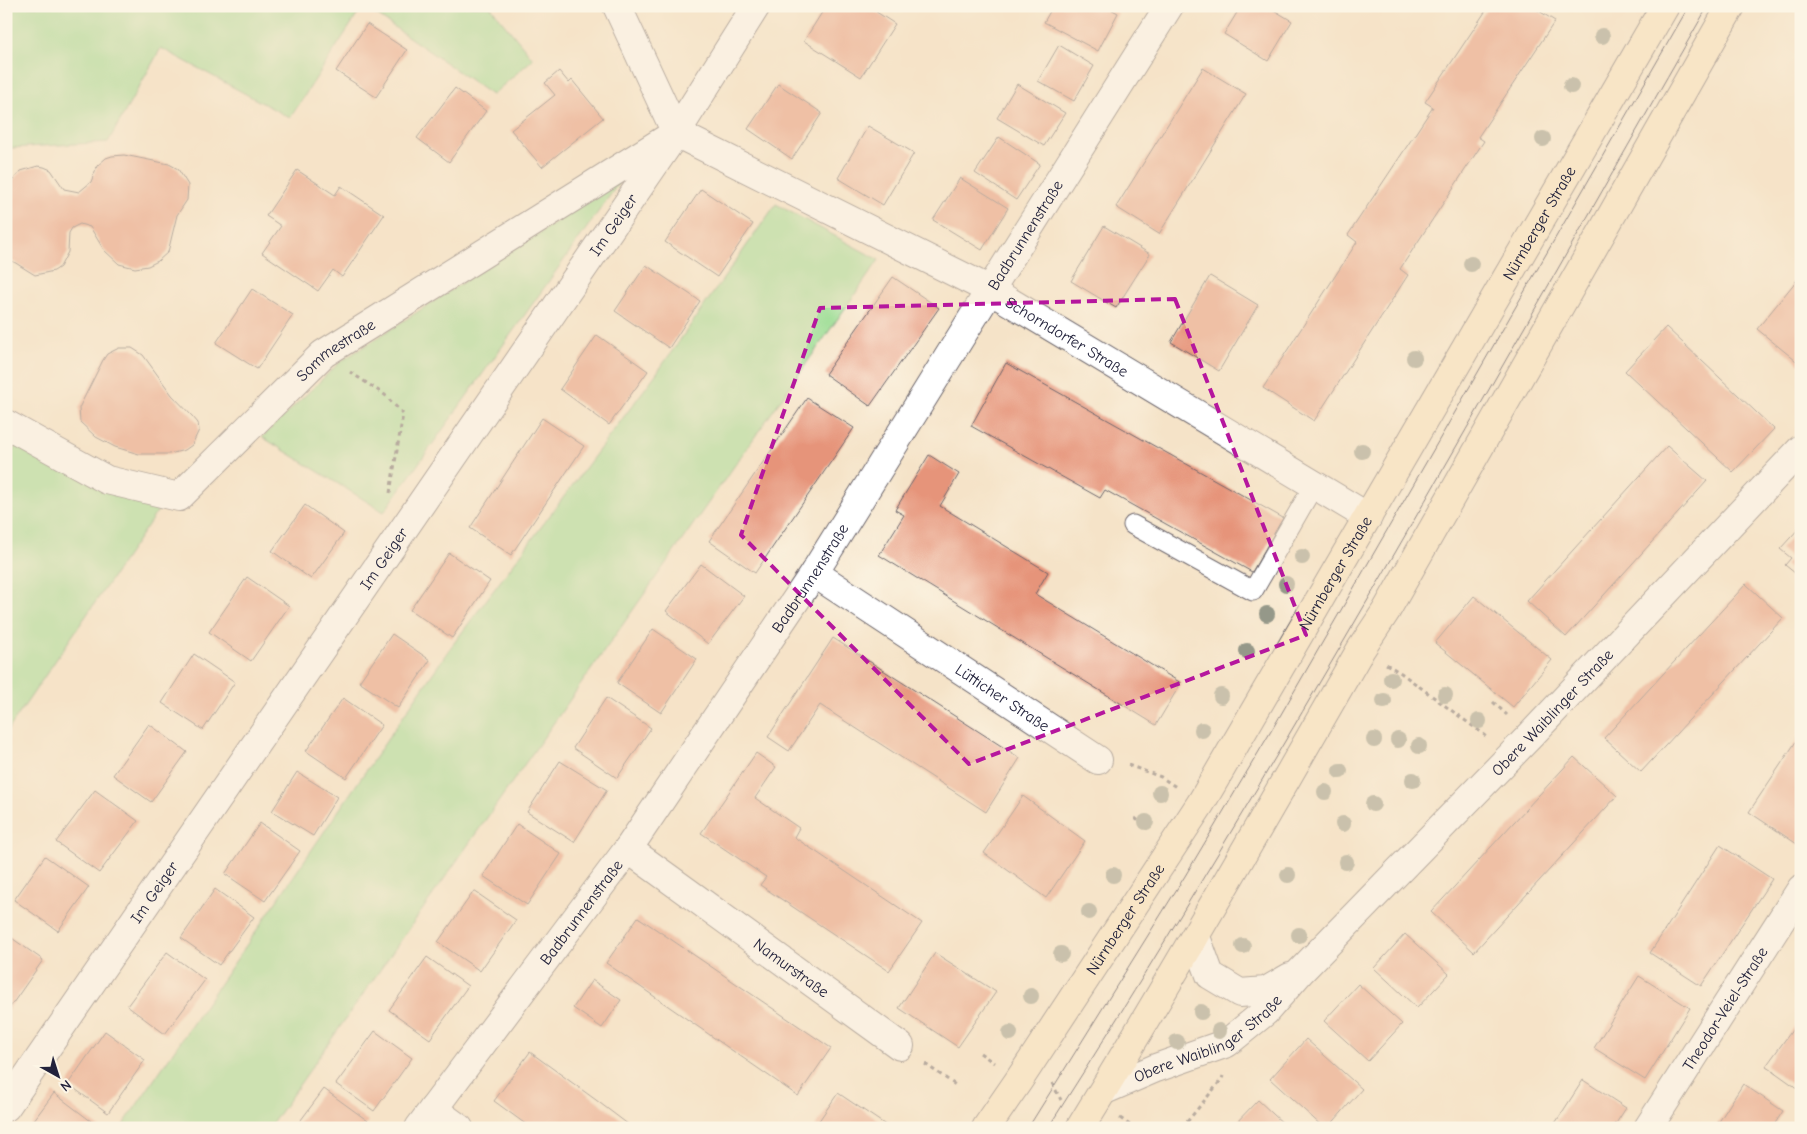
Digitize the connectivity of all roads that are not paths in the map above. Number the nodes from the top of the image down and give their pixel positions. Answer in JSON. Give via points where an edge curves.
{"nodes":[{"id":1,"x":618,"y":6,"type":"edge"},
{"id":2,"x":756,"y":6,"type":"edge"},
{"id":3,"x":1169,"y":6,"type":"edge"},
{"id":4,"x":1665,"y":6,"type":"edge"},
{"id":5,"x":1731,"y":6,"type":"edge"},
{"id":6,"x":676,"y":132,"type":"junction"},
{"id":7,"x":990,"y":290,"type":"junction"},
{"id":8,"x":6,"y":424,"type":"edge"},
{"id":9,"x":1801,"y":449,"type":"edge"},
{"id":10,"x":1314,"y":485,"type":"junction"},
{"id":11,"x":1368,"y":516,"type":"junction"},
{"id":12,"x":1133,"y":525,"type":"dead end"},
{"id":13,"x":814,"y":573,"type":"junction"},
{"id":14,"x":1098,"y":760,"type":"road end"},
{"id":15,"x":628,"y":849,"type":"junction"},
{"id":16,"x":1801,"y":889,"type":"edge"},
{"id":17,"x":1196,"y":937,"type":"junction"},
{"id":18,"x":1300,"y":972,"type":"junction"},
{"id":19,"x":900,"y":1046,"type":"road end"},
{"id":20,"x":1105,"y":1090,"type":"junction"},
{"id":21,"x":6,"y":1106,"type":"edge"},
{"id":22,"x":426,"y":1118,"type":"edge"},
{"id":23,"x":459,"y":1128,"type":"edge"},
{"id":24,"x":986,"y":1128,"type":"edge"},
{"id":25,"x":1080,"y":1128,"type":"edge"},
{"id":26,"x":1648,"y":1128,"type":"edge"}],
"edges":[{"from":1,"to":6,"type":"street"},
{"from":2,"to":6,"type":"street","name":"Im Geiger"},
{"from":3,"to":7,"type":"street","name":"Badbrunnenstraße"},
{"from":4,"to":11,"type":"main road","name":"Nürnberger Straße"},
{"from":5,"to":17,"type":"main road"},
{"from":6,"to":7,"type":"street","name":"Schorndorfer Straße"},
{"from":6,"to":8,"type":"street","name":"Sommestraße","via":[[323,354],[179,497],[106,480]]},
{"from":6,"to":21,"type":"street","name":"Im Geiger"},
{"from":7,"to":10,"type":"street","name":"Schorndorfer Straße"},
{"from":7,"to":13,"type":"street","name":"Badbrunnenstraße"},
{"from":9,"to":18,"type":"street","name":"Obere Waiblinger Straße"},
{"from":10,"to":11,"type":"street","name":"Schorndorfer Straße"},
{"from":10,"to":12,"type":"lane","via":[[1253,591]]},
{"from":11,"to":24,"type":"main road","name":"Nürnberger Straße","via":[[1201,803]]},
{"from":13,"to":14,"type":"street","name":"Lütticher Straße"},
{"from":13,"to":15,"type":"street","name":"Badbrunnenstraße"},
{"from":15,"to":19,"type":"street","name":"Namurstraße"},
{"from":15,"to":22,"type":"street","name":"Badbrunnenstraße"},
{"from":16,"to":26,"type":"street","name":"Theodor-Veiel-Straße"},
{"from":17,"to":18,"type":"street","name":"Obere Waiblinger Straße","via":[[1210,975],[1240,993],[1266,991]]},
{"from":17,"to":20,"type":"main road"},
{"from":18,"to":20,"type":"street","name":"Obere Waiblinger Straße","via":[[1265,1012],[1227,1043]]},
{"from":20,"to":25,"type":"main road"},
{"from":22,"to":23,"type":"street"}]}
